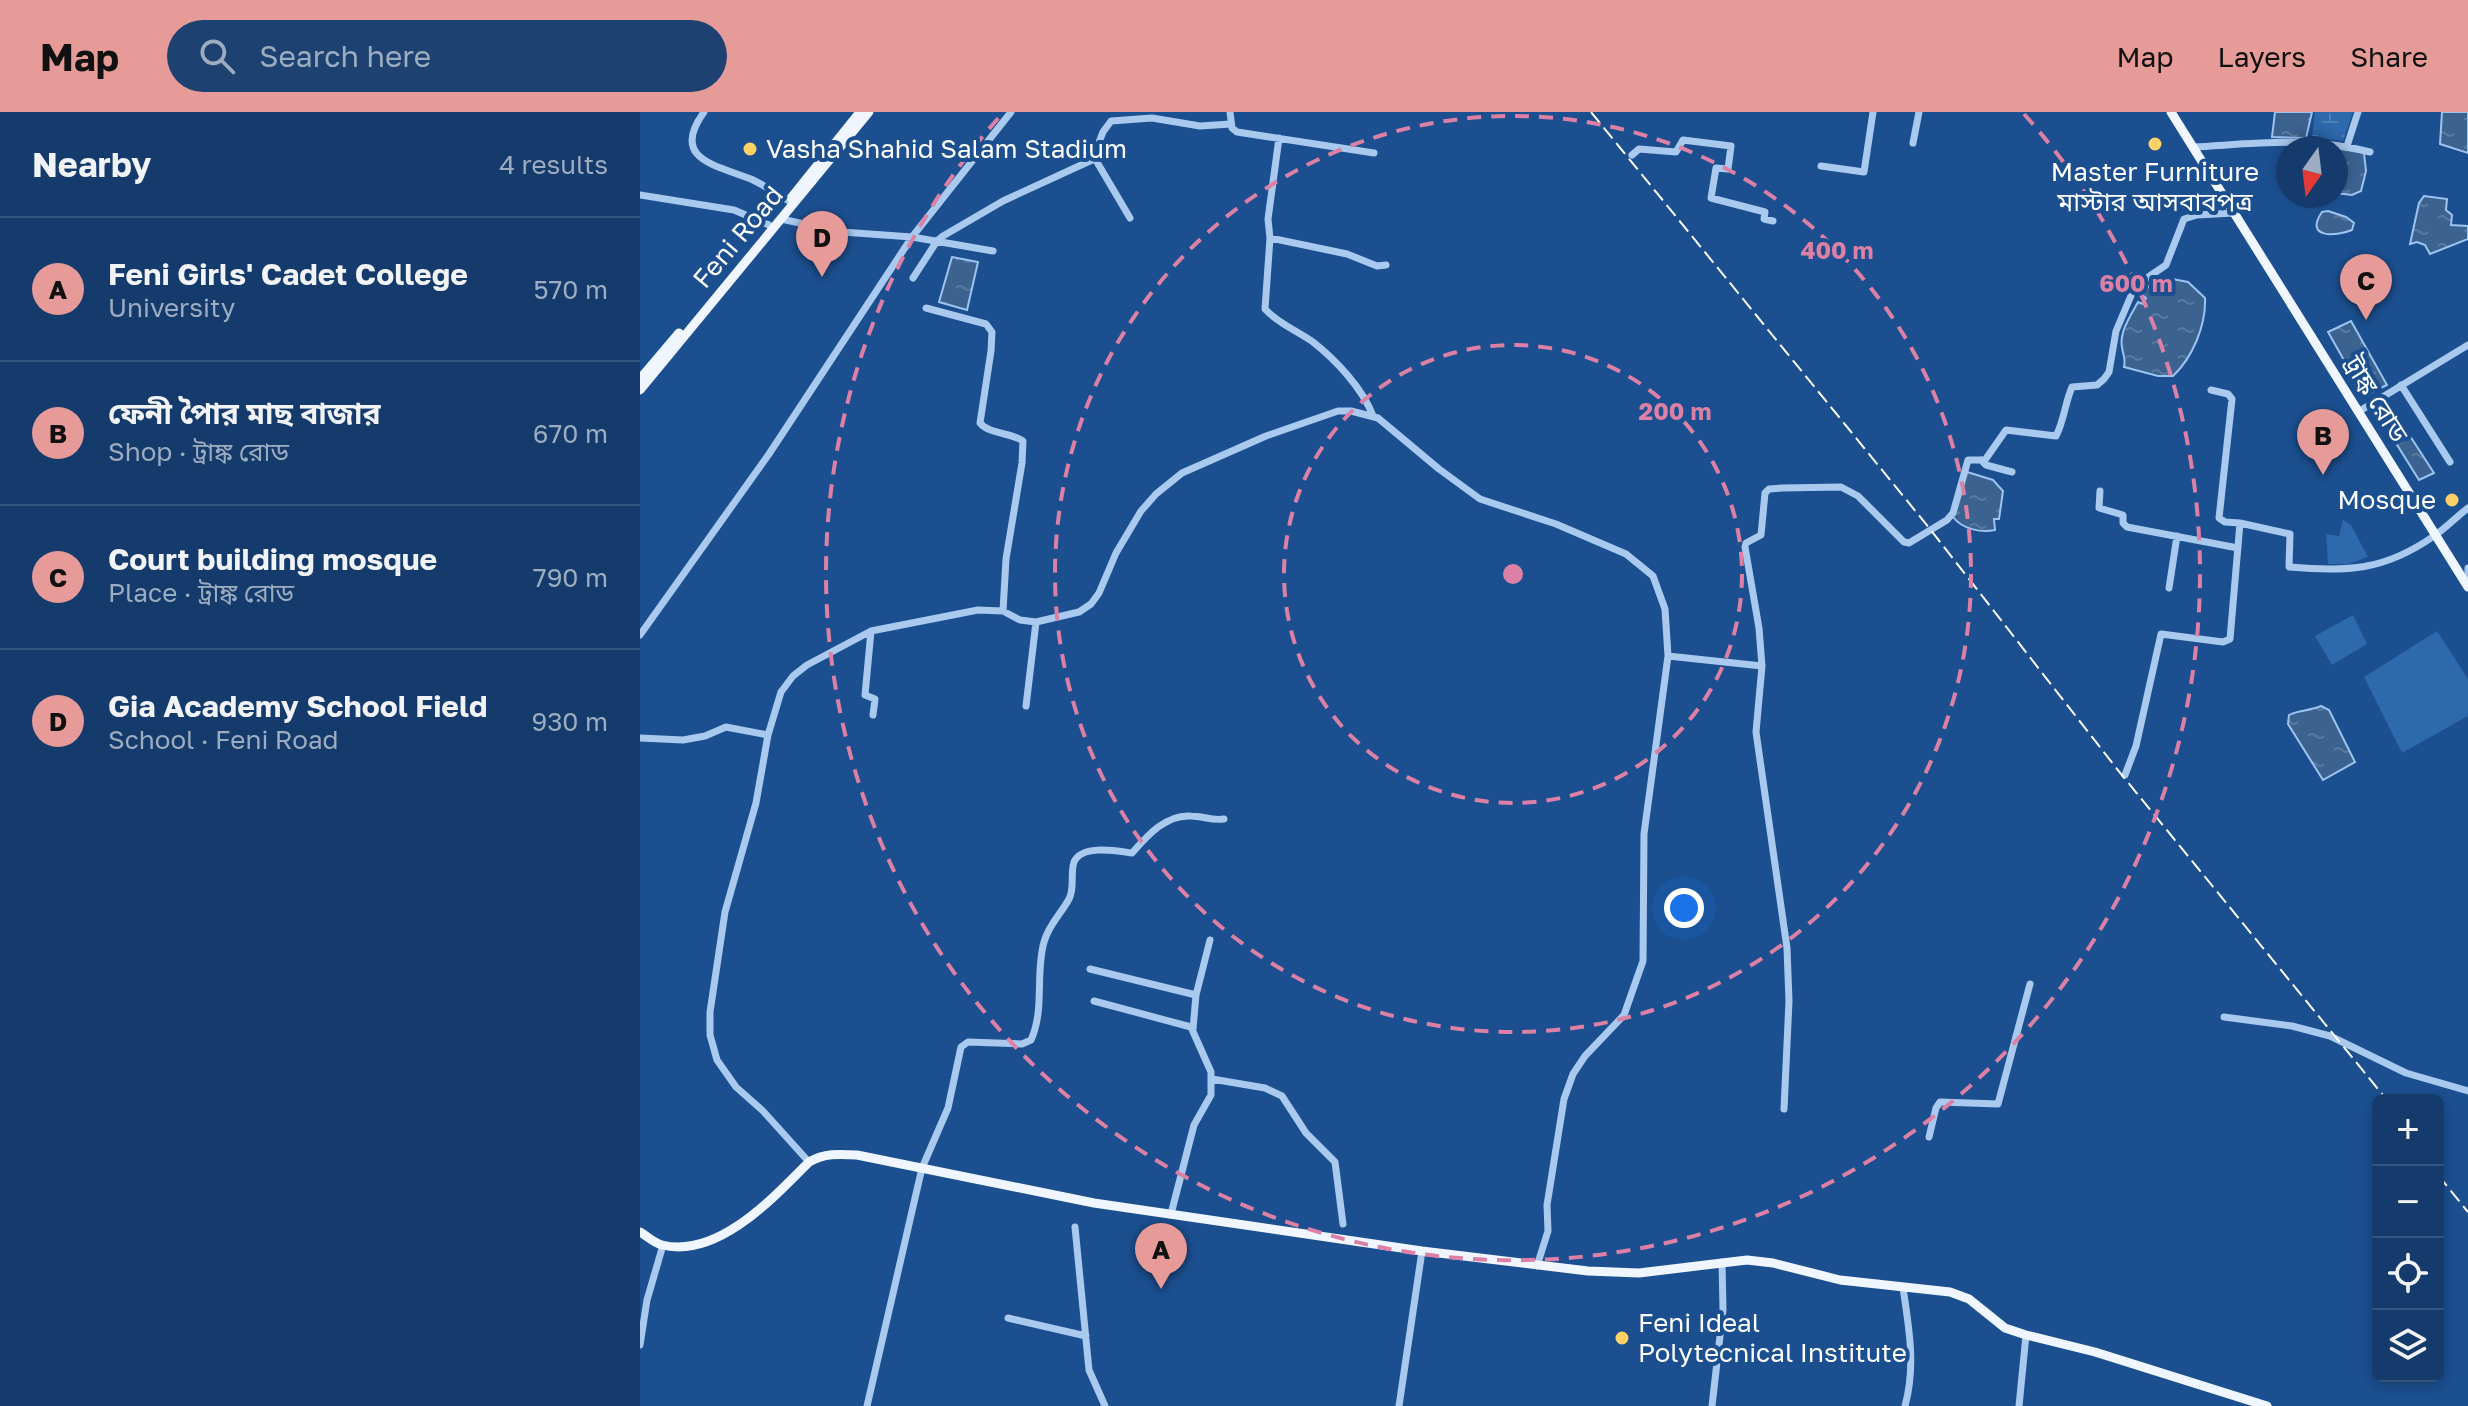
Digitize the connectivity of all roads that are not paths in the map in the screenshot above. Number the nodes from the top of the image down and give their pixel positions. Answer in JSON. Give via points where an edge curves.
{"nodes":[{"id":1,"x":704,"y":112,"type":"edge"},
{"id":2,"x":860,"y":112,"type":"edge"},
{"id":3,"x":869,"y":112,"type":"edge"},
{"id":4,"x":1011,"y":112,"type":"edge"},
{"id":5,"x":1230,"y":112,"type":"edge"},
{"id":6,"x":1873,"y":112,"type":"edge"},
{"id":7,"x":1919,"y":112,"type":"edge"},
{"id":8,"x":2171,"y":112,"type":"edge"},
{"id":9,"x":2358,"y":112,"type":"edge"},
{"id":10,"x":1231,"y":124,"type":"junction"},
{"id":11,"x":1279,"y":138,"type":"junction"},
{"id":12,"x":2276,"y":142,"type":"edge"},
{"id":13,"x":1913,"y":143,"type":"dead end"},
{"id":14,"x":2348,"y":143,"type":"edge"},
{"id":15,"x":2348,"y":146,"type":"edge"},
{"id":16,"x":2193,"y":147,"type":"junction"},
{"id":17,"x":2370,"y":152,"type":"dead end"},
{"id":18,"x":1374,"y":153,"type":"dead end"},
{"id":19,"x":1632,"y":155,"type":"dead end"},
{"id":20,"x":1094,"y":157,"type":"junction"},
{"id":21,"x":1821,"y":166,"type":"dead end"},
{"id":22,"x":640,"y":195,"type":"edge"},
{"id":23,"x":789,"y":201,"type":"junction"},
{"id":24,"x":2234,"y":213,"type":"junction"},
{"id":25,"x":1130,"y":218,"type":"dead end"},
{"id":26,"x":781,"y":219,"type":"junction"},
{"id":27,"x":1773,"y":221,"type":"dead end"},
{"id":28,"x":769,"y":225,"type":"junction"},
{"id":29,"x":912,"y":237,"type":"junction"},
{"id":30,"x":1270,"y":238,"type":"junction"},
{"id":31,"x":937,"y":241,"type":"junction"},
{"id":32,"x":993,"y":251,"type":"dead end"},
{"id":33,"x":1386,"y":265,"type":"dead end"},
{"id":34,"x":913,"y":278,"type":"dead end"},
{"id":35,"x":926,"y":308,"type":"dead end"},
{"id":36,"x":2468,"y":345,"type":"edge"},
{"id":37,"x":640,"y":379,"type":"edge"},
{"id":38,"x":2401,"y":385,"type":"junction"},
{"id":39,"x":640,"y":390,"type":"edge"},
{"id":40,"x":2211,"y":390,"type":"dead end"},
{"id":41,"x":2358,"y":412,"type":"junction"},
{"id":42,"x":1373,"y":416,"type":"junction"},
{"id":43,"x":1981,"y":460,"type":"junction"},
{"id":44,"x":2450,"y":462,"type":"dead end"},
{"id":45,"x":2012,"y":472,"type":"dead end"},
{"id":46,"x":2100,"y":491,"type":"dead end"},
{"id":47,"x":2468,"y":508,"type":"edge"},
{"id":48,"x":2240,"y":523,"type":"junction"},
{"id":49,"x":2435,"y":535,"type":"junction"},
{"id":50,"x":2177,"y":536,"type":"junction"},
{"id":51,"x":2238,"y":548,"type":"junction"},
{"id":52,"x":2468,"y":568,"type":"edge"},
{"id":53,"x":2468,"y":579,"type":"edge"},
{"id":54,"x":2468,"y":587,"type":"edge"},
{"id":55,"x":2169,"y":588,"type":"dead end"},
{"id":56,"x":1003,"y":611,"type":"junction"},
{"id":57,"x":1036,"y":622,"type":"junction"},
{"id":58,"x":871,"y":631,"type":"junction"},
{"id":59,"x":640,"y":635,"type":"edge"},
{"id":60,"x":1668,"y":656,"type":"junction"},
{"id":61,"x":1762,"y":666,"type":"junction"},
{"id":62,"x":1026,"y":706,"type":"dead end"},
{"id":63,"x":873,"y":715,"type":"dead end"},
{"id":64,"x":768,"y":735,"type":"junction"},
{"id":65,"x":640,"y":738,"type":"edge"},
{"id":66,"x":2125,"y":775,"type":"dead end"},
{"id":67,"x":1224,"y":819,"type":"dead end"},
{"id":68,"x":1210,"y":940,"type":"dead end"},
{"id":69,"x":1090,"y":969,"type":"dead end"},
{"id":70,"x":2030,"y":984,"type":"dead end"},
{"id":71,"x":1196,"y":995,"type":"junction"},
{"id":72,"x":1094,"y":1001,"type":"dead end"},
{"id":73,"x":2224,"y":1017,"type":"dead end"},
{"id":74,"x":1193,"y":1029,"type":"junction"},
{"id":75,"x":1212,"y":1079,"type":"junction"},
{"id":76,"x":2468,"y":1091,"type":"edge"},
{"id":77,"x":1784,"y":1109,"type":"dead end"},
{"id":78,"x":1929,"y":1137,"type":"dead end"},
{"id":79,"x":809,"y":1162,"type":"junction"},
{"id":80,"x":922,"y":1168,"type":"junction"},
{"id":81,"x":1171,"y":1214,"type":"junction"},
{"id":82,"x":1343,"y":1224,"type":"dead end"},
{"id":83,"x":1075,"y":1227,"type":"dead end"},
{"id":84,"x":640,"y":1232,"type":"edge"},
{"id":85,"x":663,"y":1245,"type":"junction"},
{"id":86,"x":1422,"y":1251,"type":"junction"},
{"id":87,"x":1722,"y":1262,"type":"junction"},
{"id":88,"x":1537,"y":1266,"type":"junction"},
{"id":89,"x":1903,"y":1288,"type":"junction"},
{"id":90,"x":1008,"y":1318,"type":"dead end"},
{"id":91,"x":2026,"y":1335,"type":"junction"},
{"id":92,"x":1086,"y":1336,"type":"junction"},
{"id":93,"x":640,"y":1345,"type":"edge"},
{"id":94,"x":867,"y":1406,"type":"edge"},
{"id":95,"x":1105,"y":1406,"type":"edge"},
{"id":96,"x":1399,"y":1406,"type":"edge"},
{"id":97,"x":1712,"y":1406,"type":"edge"},
{"id":98,"x":1905,"y":1406,"type":"edge"},
{"id":99,"x":2019,"y":1406,"type":"edge"},
{"id":100,"x":2267,"y":1406,"type":"edge"}],
"edges":[{"from":1,"to":23,"type":"street","via":[[692,128],[695,152]]},
{"from":2,"to":23,"type":"main road"},
{"from":3,"to":26,"type":"main road","name":"Feni Road"},
{"from":4,"to":29,"type":"street"},
{"from":5,"to":10,"type":"street"},
{"from":6,"to":21,"type":"street","via":[[1864,172]]},
{"from":7,"to":13,"type":"street"},
{"from":8,"to":16,"type":"main road","name":"ট্রাঙ্ক রোড"},
{"from":9,"to":14,"type":"street"},
{"from":10,"to":11,"type":"street","via":[[1237,132]]},
{"from":10,"to":20,"type":"street","via":[[1200,126],[1152,118],[1111,121]]},
{"from":11,"to":18,"type":"street"},
{"from":11,"to":30,"type":"street"},
{"from":12,"to":16,"type":"street"},
{"from":15,"to":17,"type":"street"},
{"from":16,"to":24,"type":"main road","name":"ট্রাঙ্ক রোড"},
{"from":19,"to":27,"type":"street","via":[[1639,149],[1676,152],[1683,140],[1731,146],[1728,169],[1716,168],[1711,198],[1765,212],[1764,219]]},
{"from":20,"to":25,"type":"street"},
{"from":20,"to":31,"type":"street","via":[[1003,201]]},
{"from":22,"to":28,"type":"street","via":[[734,210]]},
{"from":23,"to":28,"type":"main road"},
{"from":24,"to":41,"type":"main road","name":"ট্রাঙ্ক রোড"},
{"from":24,"to":43,"type":"street","via":[[2184,219],[2166,265],[2141,282],[2123,311],[2109,372],[2100,383],[2072,387],[2056,436],[2006,430]]},
{"from":26,"to":29,"type":"street","via":[[842,232]]},
{"from":26,"to":39,"type":"main road","name":"Feni Road"},
{"from":28,"to":37,"type":"main road"},
{"from":29,"to":31,"type":"street"},
{"from":29,"to":59,"type":"street","via":[[769,454]]},
{"from":30,"to":33,"type":"street"},
{"from":30,"to":42,"type":"street","via":[[1266,312],[1338,366],[1368,401]]},
{"from":31,"to":32,"type":"street"},
{"from":31,"to":34,"type":"street"},
{"from":35,"to":56,"type":"street","via":[[990,327],[980,423],[1023,441]]},
{"from":36,"to":38,"type":"street"},
{"from":38,"to":41,"type":"street"},
{"from":38,"to":44,"type":"street"},
{"from":40,"to":48,"type":"street","via":[[2232,399],[2219,518]]},
{"from":41,"to":49,"type":"main road","name":"ট্রাঙ্ক রোড"},
{"from":42,"to":57,"type":"street","via":[[1338,411],[1182,473],[1141,511],[1091,604]]},
{"from":42,"to":60,"type":"street","via":[[1480,499],[1556,524],[1642,566],[1653,576],[1665,609]]},
{"from":43,"to":45,"type":"street"},
{"from":43,"to":61,"type":"street","via":[[1965,465],[1947,520],[1909,543],[1841,487],[1769,489],[1761,535],[1745,547]]},
{"from":46,"to":50,"type":"street","via":[[2099,508],[2123,515],[2127,527]]},
{"from":47,"to":49,"type":"street"},
{"from":48,"to":49,"type":"street","via":[[2290,534],[2292,567],[2362,568],[2408,552]]},
{"from":48,"to":51,"type":"street"},
{"from":49,"to":54,"type":"main road","name":"ট্রাঙ্ক রোড"},
{"from":50,"to":51,"type":"street"},
{"from":50,"to":55,"type":"street"},
{"from":51,"to":66,"type":"street","via":[[2230,639],[2161,634]]},
{"from":52,"to":53,"type":"street"},
{"from":56,"to":57,"type":"street"},
{"from":56,"to":58,"type":"street","via":[[978,610]]},
{"from":57,"to":62,"type":"street"},
{"from":58,"to":63,"type":"street","via":[[865,695],[875,699]]},
{"from":58,"to":64,"type":"street","via":[[793,676],[775,704]]},
{"from":60,"to":61,"type":"street"},
{"from":60,"to":88,"type":"street","via":[[1644,834],[1643,961],[1624,1015],[1585,1056],[1564,1099],[1547,1205],[1548,1231]]},
{"from":61,"to":77,"type":"street","via":[[1756,732],[1787,948]]},
{"from":64,"to":65,"type":"street","via":[[726,727],[683,740]]},
{"from":64,"to":79,"type":"street","via":[[756,803],[725,912],[710,1035],[717,1060],[736,1087]]},
{"from":67,"to":80,"type":"street","via":[[1172,819],[1132,853],[1087,851],[1074,861],[1071,896],[1044,942],[1031,1040],[968,1042],[961,1047],[948,1108]]},
{"from":68,"to":71,"type":"street"},
{"from":69,"to":71,"type":"street"},
{"from":70,"to":78,"type":"street","via":[[1998,1104],[1940,1102]]},
{"from":71,"to":74,"type":"street"},
{"from":72,"to":74,"type":"street"},
{"from":73,"to":76,"type":"street","via":[[2327,1035],[2406,1073]]},
{"from":74,"to":75,"type":"street"},
{"from":75,"to":81,"type":"street"},
{"from":75,"to":82,"type":"street","via":[[1282,1096],[1306,1133],[1335,1162]]},
{"from":79,"to":80,"type":"main road","via":[[831,1153]]},
{"from":79,"to":85,"type":"main road","via":[[760,1212],[733,1229],[689,1245]]},
{"from":80,"to":81,"type":"main road"},
{"from":80,"to":94,"type":"street"},
{"from":81,"to":86,"type":"main road"},
{"from":83,"to":92,"type":"street"},
{"from":84,"to":85,"type":"main road"},
{"from":85,"to":93,"type":"street"},
{"from":86,"to":88,"type":"main road"},
{"from":86,"to":96,"type":"street"},
{"from":87,"to":88,"type":"main road","via":[[1639,1273]]},
{"from":87,"to":89,"type":"main road","via":[[1773,1263],[1840,1280]]},
{"from":87,"to":97,"type":"street","via":[[1723,1310]]},
{"from":89,"to":91,"type":"main road","via":[[1960,1295],[2005,1328]]},
{"from":89,"to":98,"type":"street","via":[[1911,1360]]},
{"from":90,"to":92,"type":"street"},
{"from":91,"to":99,"type":"street"},
{"from":91,"to":100,"type":"main road"},
{"from":92,"to":95,"type":"street","via":[[1089,1370]]}]}
